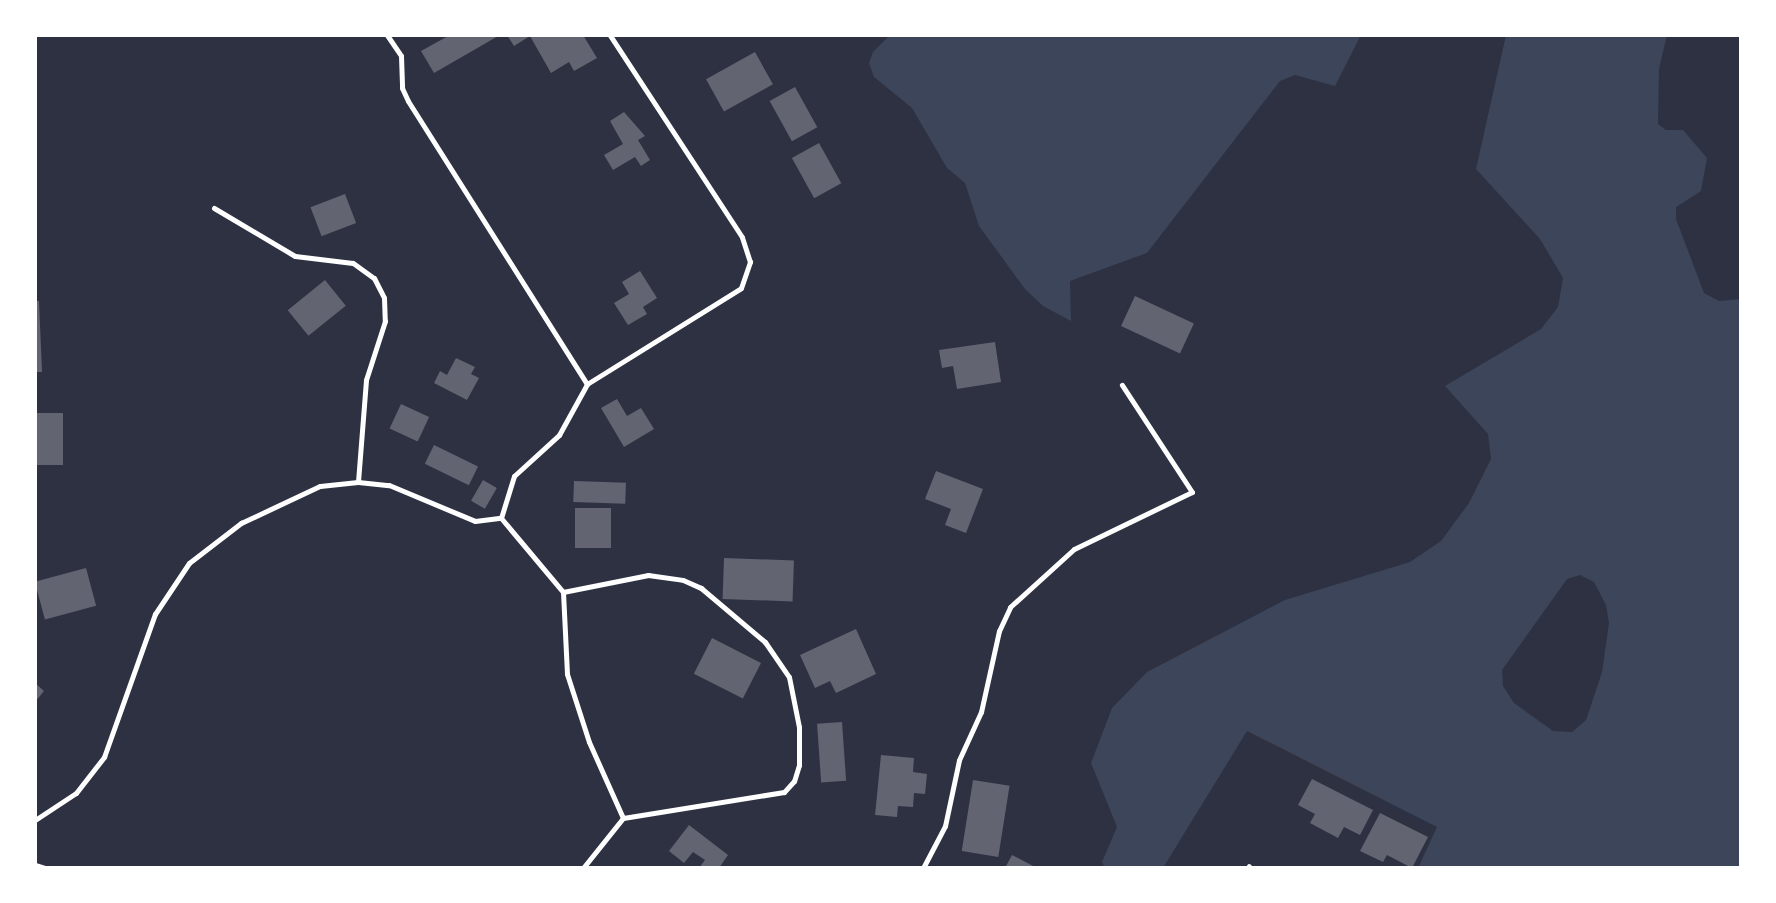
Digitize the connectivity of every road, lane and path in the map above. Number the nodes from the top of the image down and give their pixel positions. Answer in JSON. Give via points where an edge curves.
{"nodes":[{"id":1,"x":387,"y":35,"type":"edge"},
{"id":2,"x":610,"y":35,"type":"edge"},
{"id":3,"x":214,"y":208,"type":"dead end"},
{"id":4,"x":587,"y":384,"type":"junction"},
{"id":5,"x":1122,"y":385,"type":"dead end"},
{"id":6,"x":358,"y":482,"type":"junction"},
{"id":7,"x":501,"y":518,"type":"junction"},
{"id":8,"x":563,"y":592,"type":"junction"},
{"id":9,"x":623,"y":818,"type":"junction"},
{"id":10,"x":35,"y":820,"type":"edge"},
{"id":11,"x":35,"y":864,"type":"edge"},
{"id":12,"x":45,"y":868,"type":"edge"},
{"id":13,"x":583,"y":868,"type":"edge"},
{"id":14,"x":923,"y":868,"type":"edge"}],
"edges":[{"from":1,"to":4,"type":"lane","via":[[401,56],[402,88],[408,101]]},
{"from":2,"to":4,"type":"lane","via":[[742,237],[750,261],[749,276],[732,298]]},
{"from":3,"to":6,"type":"lane","via":[[295,256],[353,263],[374,278],[384,298],[385,321],[366,380]]},
{"from":4,"to":7,"type":"lane","via":[[559,435],[513,476]]},
{"from":5,"to":14,"type":"lane","via":[[1192,492],[1073,549],[1010,607],[999,631],[981,712],[959,760],[945,826]]},
{"from":6,"to":7,"type":"lane","via":[[389,485],[475,521]]},
{"from":6,"to":10,"type":"lane","via":[[320,486],[253,518],[189,563],[155,614],[104,757],[76,793]]},
{"from":7,"to":8,"type":"lane"},
{"from":8,"to":9,"type":"lane","via":[[568,674],[589,743]]},
{"from":8,"to":9,"type":"lane","via":[[648,576],[683,580],[701,588],[765,642],[789,677],[799,727],[799,765],[784,792]]},
{"from":9,"to":13,"type":"lane"},
{"from":11,"to":12,"type":"lane"}]}
